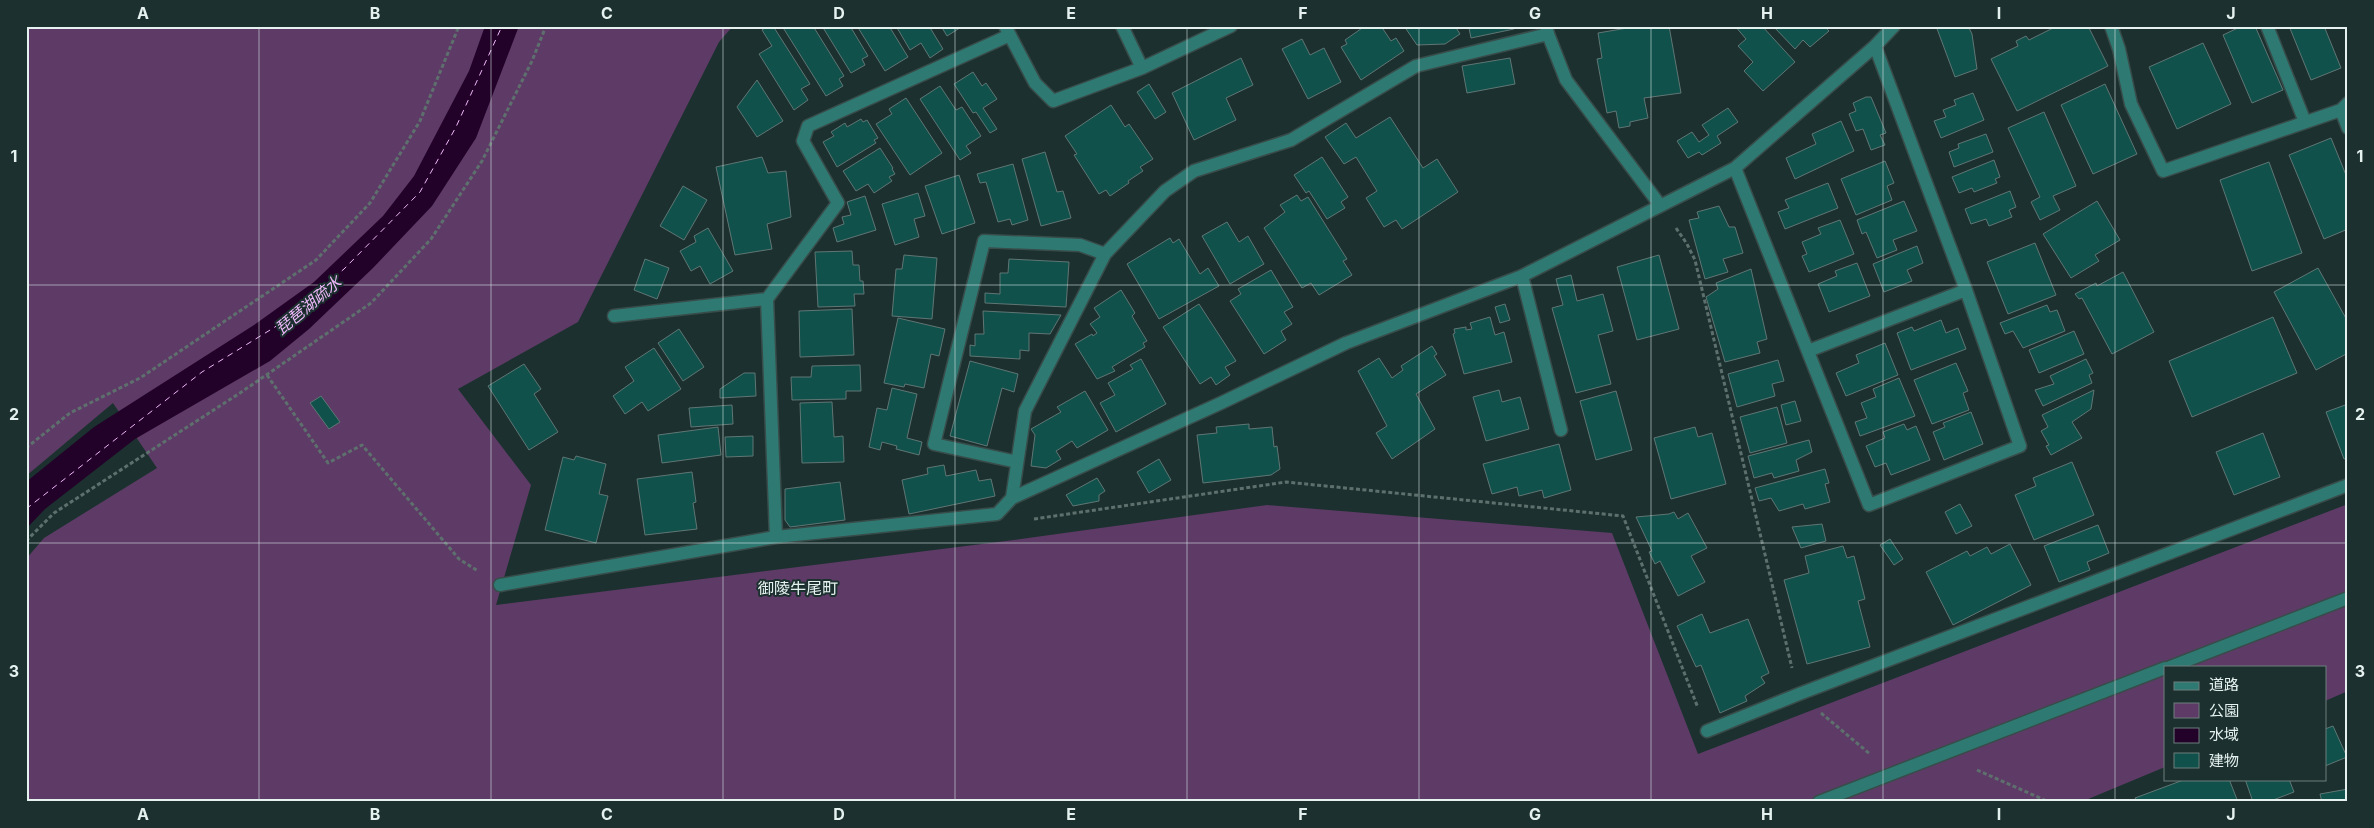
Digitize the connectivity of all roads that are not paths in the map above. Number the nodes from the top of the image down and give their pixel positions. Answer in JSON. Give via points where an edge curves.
{"nodes":[{"id":1,"x":1122,"y":26,"type":"edge"},
{"id":2,"x":1230,"y":26,"type":"edge"},
{"id":3,"x":1894,"y":26,"type":"edge"},
{"id":4,"x":2110,"y":26,"type":"edge"},
{"id":5,"x":2267,"y":26,"type":"edge"},
{"id":6,"x":1547,"y":30,"type":"edge"},
{"id":7,"x":1008,"y":31,"type":"edge"},
{"id":8,"x":1875,"y":46,"type":"junction"},
{"id":9,"x":1142,"y":68,"type":"junction"},
{"id":10,"x":2344,"y":106,"type":"edge"},
{"id":11,"x":2304,"y":122,"type":"junction"},
{"id":12,"x":2348,"y":128,"type":"edge"},
{"id":13,"x":1735,"y":168,"type":"junction"},
{"id":14,"x":1660,"y":205,"type":"junction"},
{"id":15,"x":1105,"y":254,"type":"junction"},
{"id":16,"x":1522,"y":276,"type":"junction"},
{"id":17,"x":1966,"y":290,"type":"junction"},
{"id":18,"x":767,"y":298,"type":"junction"},
{"id":19,"x":614,"y":316,"type":"dead end"},
{"id":20,"x":1808,"y":351,"type":"junction"},
{"id":21,"x":1561,"y":430,"type":"dead end"},
{"id":22,"x":1017,"y":462,"type":"junction"},
{"id":23,"x":2348,"y":485,"type":"edge"},
{"id":24,"x":1012,"y":498,"type":"junction"},
{"id":25,"x":776,"y":537,"type":"junction"},
{"id":26,"x":500,"y":585,"type":"dead end"},
{"id":27,"x":2348,"y":598,"type":"edge"},
{"id":28,"x":2173,"y":666,"type":"edge"},
{"id":29,"x":2164,"y":668,"type":"edge"},
{"id":30,"x":1707,"y":732,"type":"road end"},
{"id":31,"x":1820,"y":802,"type":"edge"}],
"edges":[{"from":1,"to":9,"type":"street"},
{"from":2,"to":9,"type":"street"},
{"from":3,"to":8,"type":"street"},
{"from":4,"to":11,"type":"street","via":[[2119,49],[2131,104],[2163,171]]},
{"from":5,"to":11,"type":"street"},
{"from":6,"to":14,"type":"street","via":[[1566,80]]},
{"from":6,"to":15,"type":"street","via":[[1416,66],[1291,140],[1194,171],[1165,191]]},
{"from":7,"to":9,"type":"street","via":[[1035,82],[1053,101]]},
{"from":7,"to":18,"type":"street","via":[[808,126],[802,142],[838,203]]},
{"from":8,"to":13,"type":"street"},
{"from":8,"to":17,"type":"street"},
{"from":10,"to":11,"type":"street"},
{"from":10,"to":12,"type":"street"},
{"from":13,"to":14,"type":"street"},
{"from":13,"to":20,"type":"street"},
{"from":14,"to":16,"type":"street"},
{"from":15,"to":22,"type":"street","via":[[1025,411]]},
{"from":15,"to":22,"type":"street","via":[[1080,245],[984,241],[934,444]]},
{"from":16,"to":21,"type":"street"},
{"from":16,"to":24,"type":"street","via":[[1346,343]]},
{"from":17,"to":20,"type":"street"},
{"from":17,"to":20,"type":"street","via":[[2020,446],[1869,505]]},
{"from":18,"to":19,"type":"street"},
{"from":18,"to":25,"type":"street"},
{"from":22,"to":24,"type":"street"},
{"from":23,"to":30,"type":"street","via":[[1798,694]]},
{"from":24,"to":25,"type":"street","via":[[997,514]]},
{"from":25,"to":26,"type":"street"},
{"from":27,"to":28,"type":"street"},
{"from":29,"to":31,"type":"street"}]}
